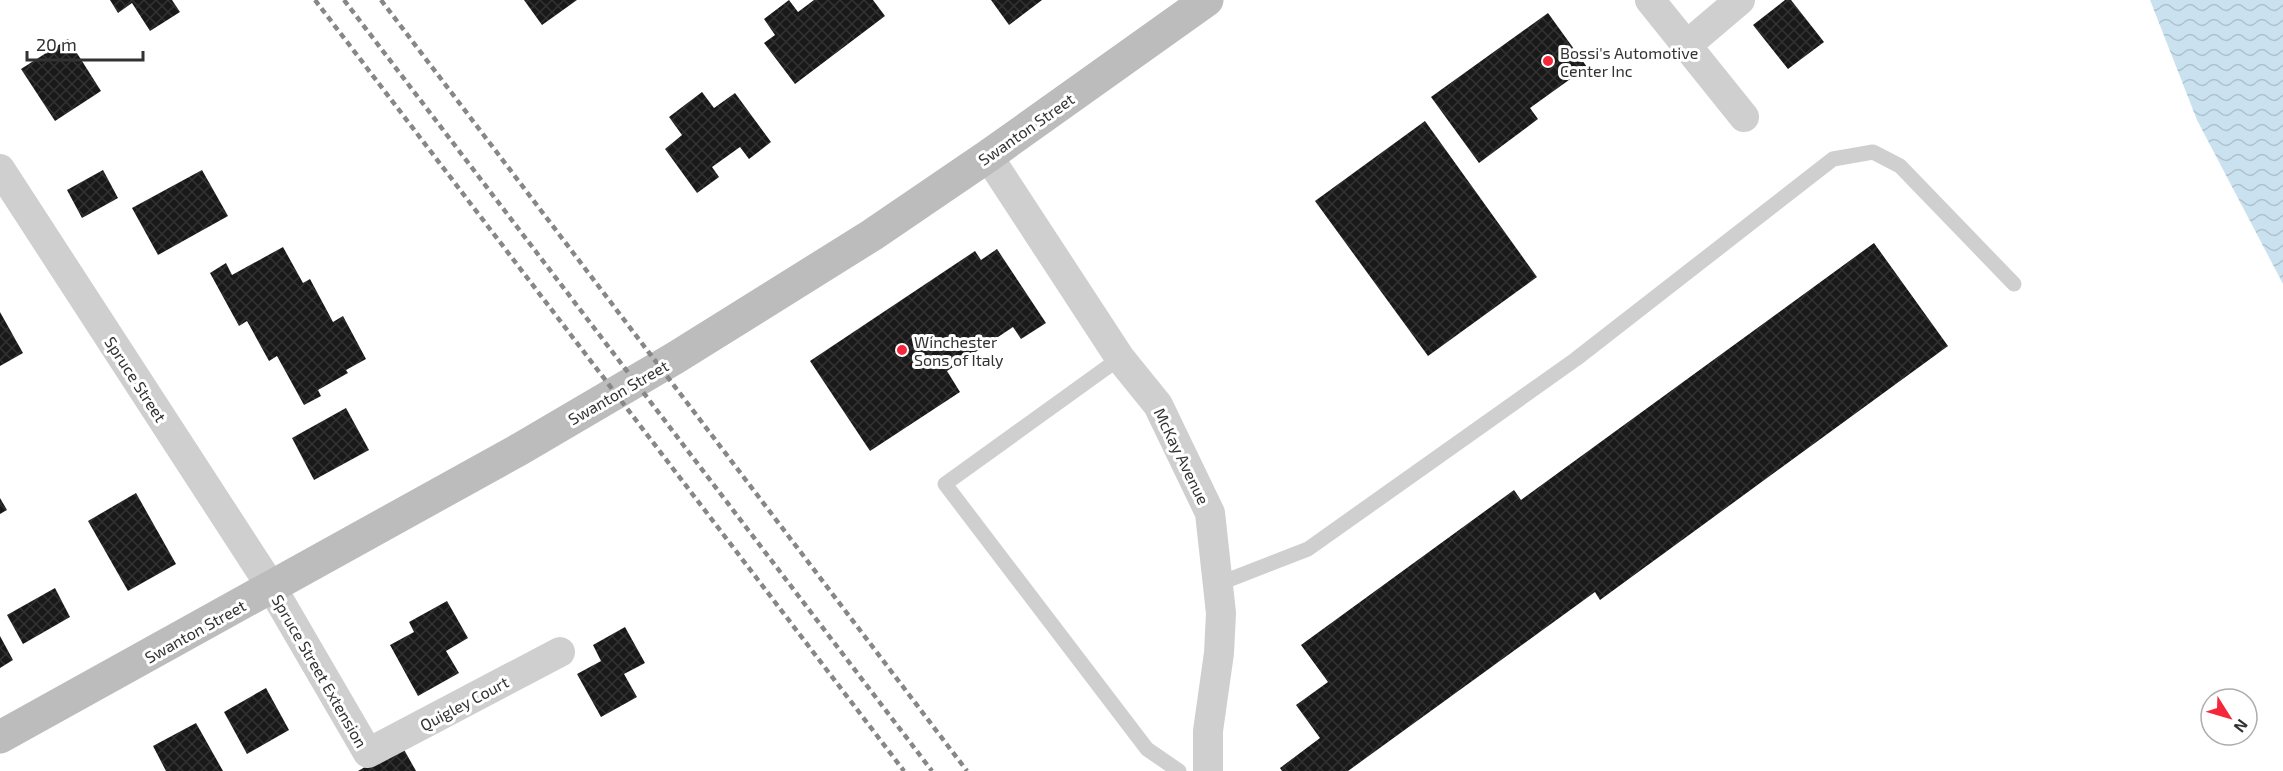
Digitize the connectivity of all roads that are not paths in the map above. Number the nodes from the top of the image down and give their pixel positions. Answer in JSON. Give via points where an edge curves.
{"nodes":[{"id":1,"x":1650,"y":0,"type":"edge"},
{"id":2,"x":1740,"y":0,"type":"edge"},
{"id":3,"x":1202,"y":2,"type":"edge"},
{"id":4,"x":1687,"y":45,"type":"junction"},
{"id":5,"x":1744,"y":117,"type":"dead end"},
{"id":6,"x":988,"y":156,"type":"junction"},
{"id":7,"x":0,"y":169,"type":"edge"},
{"id":8,"x":2014,"y":284,"type":"dead end"},
{"id":9,"x":1120,"y":358,"type":"junction"},
{"id":10,"x":1218,"y":584,"type":"junction"},
{"id":11,"x":272,"y":588,"type":"junction"},
{"id":12,"x":560,"y":652,"type":"dead end"},
{"id":13,"x":0,"y":737,"type":"edge"},
{"id":14,"x":368,"y":753,"type":"joint"},
{"id":15,"x":1179,"y":771,"type":"edge"},
{"id":16,"x":1208,"y":771,"type":"edge"}],
"edges":[{"from":1,"to":4,"type":"street"},
{"from":2,"to":4,"type":"street"},
{"from":3,"to":6,"type":"street","name":"Swanton Street"},
{"from":4,"to":5,"type":"street"},
{"from":6,"to":9,"type":"street","name":"McKay Avenue"},
{"from":6,"to":11,"type":"street","name":"Swanton Street","via":[[872,235],[675,358]]},
{"from":7,"to":11,"type":"street","name":"Spruce Street"},
{"from":8,"to":10,"type":"lane","via":[[1900,166],[1873,152],[1833,159],[1576,359],[1308,549]]},
{"from":9,"to":10,"type":"street","name":"McKay Avenue","via":[[1158,405],[1210,513]]},
{"from":9,"to":15,"type":"lane","via":[[945,484],[1147,749]]},
{"from":10,"to":16,"type":"street","name":"McKay Avenue","via":[[1219,653],[1208,731]]},
{"from":11,"to":13,"type":"street","name":"Swanton Street"},
{"from":11,"to":14,"type":"street","name":"Spruce Street Extension"},
{"from":12,"to":14,"type":"street","name":"Quigley Court"}]}
